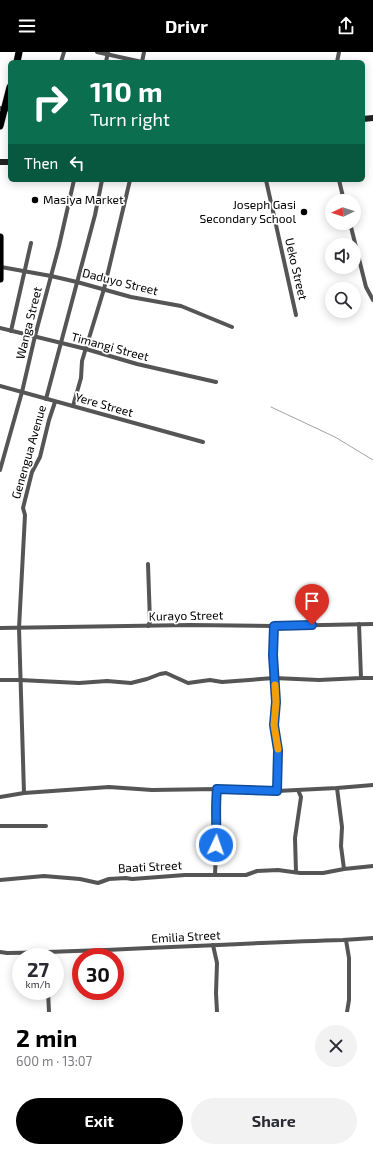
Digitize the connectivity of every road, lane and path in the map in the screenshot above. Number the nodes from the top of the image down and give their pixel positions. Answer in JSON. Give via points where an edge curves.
{"nodes":[{"id":1,"x":97,"y":52,"type":"edge"},
{"id":2,"x":108,"y":53,"type":"edge"},
{"id":3,"x":134,"y":60,"type":"edge"},
{"id":4,"x":8,"y":96,"type":"edge"},
{"id":5,"x":5,"y":109,"type":"edge"},
{"id":6,"x":0,"y":126,"type":"edge"},
{"id":7,"x":74,"y":182,"type":"edge"},
{"id":8,"x":102,"y":182,"type":"edge"},
{"id":9,"x":130,"y":182,"type":"edge"},
{"id":10,"x":266,"y":182,"type":"edge"},
{"id":11,"x":339,"y":182,"type":"edge"},
{"id":12,"x":342,"y":194,"type":"edge"},
{"id":13,"x":352,"y":230,"type":"edge"},
{"id":14,"x":0,"y":237,"type":"edge"},
{"id":15,"x":31,"y":243,"type":"dead end"},
{"id":16,"x":1,"y":263,"type":"edge"},
{"id":17,"x":24,"y":270,"type":"junction"},
{"id":18,"x":51,"y":276,"type":"junction"},
{"id":19,"x":0,"y":278,"type":"edge"},
{"id":20,"x":77,"y":282,"type":"junction"},
{"id":21,"x":104,"y":289,"type":"junction"},
{"id":22,"x":373,"y":300,"type":"edge"},
{"id":23,"x":296,"y":315,"type":"dead end"},
{"id":24,"x":232,"y":327,"type":"dead end"},
{"id":25,"x":0,"y":328,"type":"edge"},
{"id":26,"x":11,"y":331,"type":"junction"},
{"id":27,"x":35,"y":336,"type":"junction"},
{"id":28,"x":61,"y":344,"type":"junction"},
{"id":29,"x":86,"y":349,"type":"junction"},
{"id":30,"x":216,"y":382,"type":"dead end"},
{"id":31,"x":0,"y":386,"type":"edge"},
{"id":32,"x":22,"y":392,"type":"junction"},
{"id":33,"x":46,"y":399,"type":"junction"},
{"id":34,"x":55,"y":402,"type":"junction"},
{"id":35,"x":73,"y":406,"type":"junction"},
{"id":36,"x":203,"y":442,"type":"dead end"},
{"id":37,"x":0,"y":470,"type":"edge"},
{"id":38,"x":148,"y":564,"type":"dead end"},
{"id":39,"x":359,"y":624,"type":"junction"},
{"id":40,"x":373,"y":624,"type":"edge"},
{"id":41,"x":148,"y":626,"type":"junction"},
{"id":42,"x":274,"y":626,"type":"junction"},
{"id":43,"x":0,"y":628,"type":"edge"},
{"id":44,"x":19,"y":628,"type":"junction"},
{"id":45,"x":274,"y":678,"type":"junction"},
{"id":46,"x":361,"y":678,"type":"junction"},
{"id":47,"x":373,"y":678,"type":"edge"},
{"id":48,"x":0,"y":680,"type":"edge"},
{"id":49,"x":20,"y":680,"type":"junction"},
{"id":50,"x":373,"y":785,"type":"edge"},
{"id":51,"x":337,"y":788,"type":"junction"},
{"id":52,"x":217,"y":789,"type":"junction"},
{"id":53,"x":298,"y":790,"type":"junction"},
{"id":54,"x":277,"y":791,"type":"junction"},
{"id":55,"x":24,"y":793,"type":"junction"},
{"id":56,"x":0,"y":797,"type":"edge"},
{"id":57,"x":0,"y":826,"type":"edge"},
{"id":58,"x":46,"y":826,"type":"dead end"},
{"id":59,"x":373,"y":866,"type":"edge"},
{"id":60,"x":344,"y":868,"type":"junction"},
{"id":61,"x":296,"y":872,"type":"junction"},
{"id":62,"x":214,"y":874,"type":"junction"},
{"id":63,"x":0,"y":880,"type":"edge"},
{"id":64,"x":373,"y":938,"type":"edge"},
{"id":65,"x":346,"y":940,"type":"junction"},
{"id":66,"x":212,"y":945,"type":"junction"},
{"id":67,"x":0,"y":952,"type":"edge"},
{"id":68,"x":12,"y":953,"type":"edge"},
{"id":69,"x":64,"y":953,"type":"edge"},
{"id":70,"x":48,"y":1000,"type":"edge"},
{"id":71,"x":48,"y":1012,"type":"edge"},
{"id":72,"x":218,"y":1012,"type":"edge"},
{"id":73,"x":347,"y":1012,"type":"edge"}],
"edges":[{"from":1,"to":2,"type":"street"},
{"from":2,"to":3,"type":"street"},
{"from":4,"to":5,"type":"main road"},
{"from":5,"to":6,"type":"main road"},
{"from":7,"to":18,"type":"street","name":"Wanga Street"},
{"from":8,"to":20,"type":"street","name":"Genengua Avenue"},
{"from":9,"to":21,"type":"street"},
{"from":10,"to":23,"type":"street","name":"Ueko Street"},
{"from":11,"to":12,"type":"street"},
{"from":13,"to":22,"type":"street","via":[[366,287]]},
{"from":14,"to":16,"type":"main road"},
{"from":15,"to":17,"type":"street"},
{"from":16,"to":17,"type":"street","name":"Daduyo Street"},
{"from":16,"to":19,"type":"main road"},
{"from":17,"to":18,"type":"street","name":"Daduyo Street"},
{"from":17,"to":26,"type":"street"},
{"from":18,"to":20,"type":"street","name":"Daduyo Street"},
{"from":18,"to":27,"type":"street","name":"Wanga Street"},
{"from":20,"to":21,"type":"street","name":"Daduyo Street"},
{"from":20,"to":28,"type":"street","name":"Genengua Avenue"},
{"from":21,"to":24,"type":"street","name":"Daduyo Street","via":[[181,306]]},
{"from":21,"to":29,"type":"street"},
{"from":25,"to":26,"type":"street","name":"Timangi Street"},
{"from":26,"to":27,"type":"street","name":"Timangi Street"},
{"from":27,"to":28,"type":"street","name":"Timangi Street"},
{"from":27,"to":32,"type":"street","name":"Wanga Street"},
{"from":28,"to":29,"type":"street","name":"Timangi Street"},
{"from":28,"to":33,"type":"street","name":"Genengua Avenue"},
{"from":29,"to":30,"type":"street","name":"Timangi Street"},
{"from":29,"to":35,"type":"street"},
{"from":31,"to":32,"type":"street","name":"Yere Street"},
{"from":32,"to":33,"type":"street","name":"Yere Street"},
{"from":32,"to":37,"type":"street","name":"Wanga Street"},
{"from":33,"to":34,"type":"street","name":"Yere Street"},
{"from":34,"to":35,"type":"street","name":"Yere Street"},
{"from":34,"to":44,"type":"street","name":"Genengua Avenue","via":[[23,508],[25,515]]},
{"from":35,"to":36,"type":"street","name":"Yere Street"},
{"from":38,"to":41,"type":"street"},
{"from":39,"to":40,"type":"street","name":"Kurayo Street"},
{"from":39,"to":42,"type":"street","name":"Kurayo Street"},
{"from":39,"to":46,"type":"street"},
{"from":41,"to":42,"type":"street","name":"Kurayo Street"},
{"from":41,"to":44,"type":"street","name":"Kurayo Street"},
{"from":42,"to":45,"type":"street"},
{"from":43,"to":44,"type":"street","name":"Kurayo Street"},
{"from":44,"to":49,"type":"street","name":"Genengua Avenue"},
{"from":45,"to":46,"type":"street"},
{"from":45,"to":49,"type":"street","via":[[188,683],[166,673],[131,682]]},
{"from":45,"to":54,"type":"street","via":[[274,725],[278,750]]},
{"from":46,"to":47,"type":"street"},
{"from":48,"to":49,"type":"street"},
{"from":49,"to":55,"type":"street","name":"Genengua Avenue"},
{"from":50,"to":51,"type":"street"},
{"from":51,"to":53,"type":"street"},
{"from":51,"to":60,"type":"street"},
{"from":52,"to":54,"type":"street"},
{"from":52,"to":55,"type":"street","via":[[152,790],[109,787]]},
{"from":52,"to":62,"type":"street"},
{"from":53,"to":54,"type":"street"},
{"from":53,"to":61,"type":"street","via":[[301,797],[295,838]]},
{"from":55,"to":56,"type":"street"},
{"from":57,"to":58,"type":"street"},
{"from":59,"to":60,"type":"street","name":"Baati Street"},
{"from":60,"to":61,"type":"street","name":"Baati Street","via":[[323,873]]},
{"from":61,"to":62,"type":"street","name":"Baati Street","via":[[278,870],[257,871],[246,875]]},
{"from":62,"to":63,"type":"street","name":"Baati Street","via":[[109,879],[98,883],[44,876]]},
{"from":64,"to":65,"type":"street","name":"Emilia Street"},
{"from":65,"to":66,"type":"street","name":"Emilia Street"},
{"from":65,"to":73,"type":"street","via":[[349,958]]},
{"from":66,"to":69,"type":"street","name":"Emilia Street"},
{"from":66,"to":72,"type":"street","via":[[217,964]]},
{"from":67,"to":68,"type":"street","name":"Emilia Street"},
{"from":70,"to":71,"type":"street"}]}
